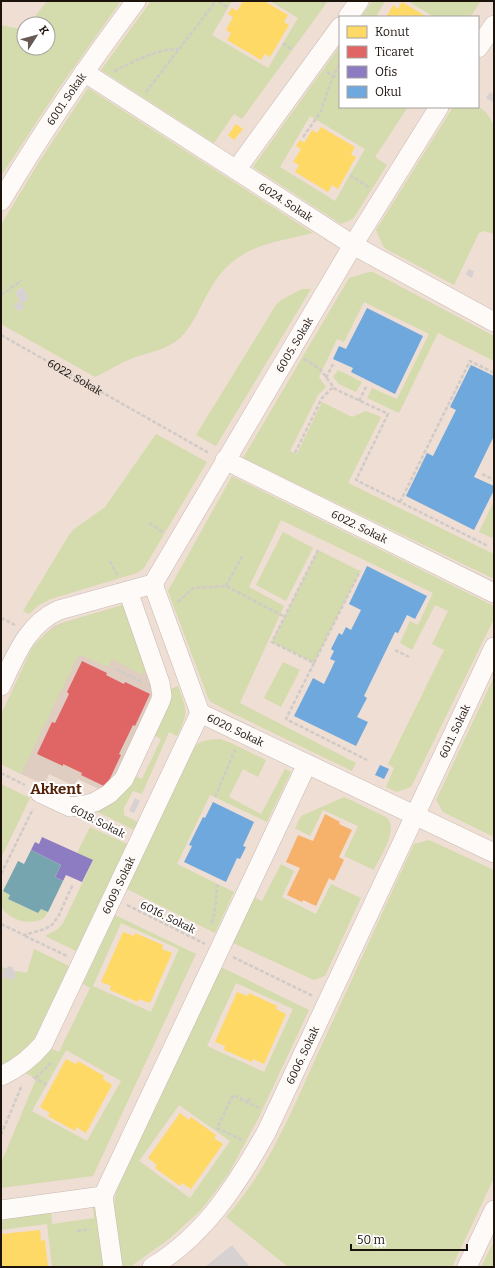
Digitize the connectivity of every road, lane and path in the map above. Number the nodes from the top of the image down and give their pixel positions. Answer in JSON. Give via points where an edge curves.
{"nodes":[{"id":1,"x":136,"y":1,"type":"edge"},
{"id":2,"x":218,"y":1,"type":"edge"},
{"id":3,"x":321,"y":1,"type":"edge"},
{"id":4,"x":359,"y":1,"type":"edge"},
{"id":5,"x":326,"y":4,"type":"dead end"},
{"id":6,"x":228,"y":8,"type":"dead end"},
{"id":7,"x":349,"y":16,"type":"edge"},
{"id":8,"x":494,"y":25,"type":"edge"},
{"id":9,"x":339,"y":29,"type":"edge"},
{"id":10,"x":283,"y":43,"type":"dead end"},
{"id":11,"x":479,"y":47,"type":"edge"},
{"id":12,"x":179,"y":49,"type":"junction"},
{"id":13,"x":292,"y":50,"type":"dead end"},
{"id":14,"x":339,"y":66,"type":"edge"},
{"id":15,"x":113,"y":71,"type":"dead end"},
{"id":16,"x":84,"y":72,"type":"junction"},
{"id":17,"x":333,"y":76,"type":"junction"},
{"id":18,"x":339,"y":78,"type":"edge"},
{"id":19,"x":143,"y":96,"type":"dead end"},
{"id":20,"x":437,"y":108,"type":"edge"},
{"id":21,"x":303,"y":137,"type":"dead end"},
{"id":22,"x":236,"y":170,"type":"junction"},
{"id":23,"x":350,"y":175,"type":"dead end"},
{"id":24,"x":372,"y":189,"type":"dead end"},
{"id":25,"x":1,"y":201,"type":"edge"},
{"id":26,"x":353,"y":245,"type":"junction"},
{"id":27,"x":22,"y":280,"type":"dead end"},
{"id":28,"x":1,"y":295,"type":"edge"},
{"id":29,"x":494,"y":322,"type":"edge"},
{"id":30,"x":1,"y":336,"type":"edge"},
{"id":31,"x":302,"y":358,"type":"dead end"},
{"id":32,"x":333,"y":364,"type":"dead end"},
{"id":33,"x":494,"y":373,"type":"edge"},
{"id":34,"x":326,"y":378,"type":"junction"},
{"id":35,"x":367,"y":385,"type":"dead end"},
{"id":36,"x":333,"y":387,"type":"junction"},
{"id":37,"x":359,"y":400,"type":"junction"},
{"id":38,"x":295,"y":453,"type":"dead end"},
{"id":39,"x":218,"y":457,"type":"junction"},
{"id":40,"x":482,"y":474,"type":"dead end"},
{"id":41,"x":494,"y":480,"type":"edge"},
{"id":42,"x":400,"y":502,"type":"junction"},
{"id":43,"x":149,"y":523,"type":"dead end"},
{"id":44,"x":164,"y":533,"type":"dead end"},
{"id":45,"x":488,"y":546,"type":"dead end"},
{"id":46,"x":318,"y":550,"type":"dead end"},
{"id":47,"x":244,"y":555,"type":"dead end"},
{"id":48,"x":110,"y":561,"type":"dead end"},
{"id":49,"x":360,"y":571,"type":"dead end"},
{"id":50,"x":153,"y":584,"type":"junction"},
{"id":51,"x":124,"y":585,"type":"junction"},
{"id":52,"x":226,"y":586,"type":"junction"},
{"id":53,"x":494,"y":593,"type":"edge"},
{"id":54,"x":177,"y":603,"type":"dead end"},
{"id":55,"x":285,"y":616,"type":"junction"},
{"id":56,"x":1,"y":618,"type":"edge"},
{"id":57,"x":24,"y":629,"type":"junction"},
{"id":58,"x":494,"y":648,"type":"edge"},
{"id":59,"x":395,"y":650,"type":"dead end"},
{"id":60,"x":409,"y":657,"type":"dead end"},
{"id":61,"x":314,"y":663,"type":"junction"},
{"id":62,"x":116,"y":669,"type":"dead end"},
{"id":63,"x":143,"y":682,"type":"dead end"},
{"id":64,"x":1,"y":686,"type":"edge"},
{"id":65,"x":200,"y":713,"type":"junction"},
{"id":66,"x":237,"y":746,"type":"dead end"},
{"id":67,"x":367,"y":760,"type":"dead end"},
{"id":68,"x":307,"y":764,"type":"junction"},
{"id":69,"x":1,"y":774,"type":"edge"},
{"id":70,"x":40,"y":792,"type":"junction"},
{"id":71,"x":215,"y":797,"type":"dead end"},
{"id":72,"x":70,"y":807,"type":"junction"},
{"id":73,"x":414,"y":815,"type":"junction"},
{"id":74,"x":130,"y":838,"type":"dead end"},
{"id":75,"x":494,"y":853,"type":"edge"},
{"id":76,"x":1,"y":874,"type":"edge"},
{"id":77,"x":73,"y":884,"type":"dead end"},
{"id":78,"x":217,"y":884,"type":"dead end"},
{"id":79,"x":121,"y":902,"type":"dead end"},
{"id":80,"x":1,"y":924,"type":"edge"},
{"id":81,"x":211,"y":925,"type":"dead end"},
{"id":82,"x":24,"y":935,"type":"junction"},
{"id":83,"x":207,"y":938,"type":"dead end"},
{"id":84,"x":206,"y":944,"type":"junction"},
{"id":85,"x":209,"y":946,"type":"dead end"},
{"id":86,"x":227,"y":954,"type":"dead end"},
{"id":87,"x":82,"y":963,"type":"junction"},
{"id":88,"x":315,"y":997,"type":"dead end"},
{"id":89,"x":1,"y":1076,"type":"edge"},
{"id":90,"x":31,"y":1076,"type":"dead end"},
{"id":91,"x":24,"y":1080,"type":"dead end"},
{"id":92,"x":47,"y":1085,"type":"dead end"},
{"id":93,"x":250,"y":1097,"type":"dead end"},
{"id":94,"x":248,"y":1102,"type":"junction"},
{"id":95,"x":263,"y":1110,"type":"dead end"},
{"id":96,"x":1,"y":1134,"type":"edge"},
{"id":97,"x":246,"y":1142,"type":"dead end"},
{"id":98,"x":103,"y":1196,"type":"junction"},
{"id":99,"x":1,"y":1210,"type":"edge"},
{"id":100,"x":494,"y":1210,"type":"edge"},
{"id":101,"x":92,"y":1229,"type":"dead end"},
{"id":102,"x":77,"y":1231,"type":"dead end"},
{"id":103,"x":113,"y":1267,"type":"edge"},
{"id":104,"x":152,"y":1267,"type":"edge"},
{"id":105,"x":467,"y":1267,"type":"edge"}],
"edges":[{"from":1,"to":16,"type":"street","name":"6001. Sokak"},
{"from":2,"to":6,"type":"path"},
{"from":2,"to":12,"type":"path"},
{"from":3,"to":5,"type":"path"},
{"from":4,"to":7,"type":"street"},
{"from":8,"to":11,"type":"street"},
{"from":9,"to":22,"type":"street"},
{"from":10,"to":13,"type":"path"},
{"from":12,"to":15,"type":"path","via":[[156,52]]},
{"from":12,"to":19,"type":"path"},
{"from":14,"to":17,"type":"path"},
{"from":16,"to":22,"type":"street","name":"6024. Sokak"},
{"from":16,"to":25,"type":"street","name":"6001. Sokak"},
{"from":17,"to":18,"type":"path"},
{"from":17,"to":21,"type":"path","via":[[320,113]]},
{"from":20,"to":26,"type":"street","name":"6005. Sokak"},
{"from":22,"to":26,"type":"street","name":"6024. Sokak"},
{"from":23,"to":24,"type":"path"},
{"from":26,"to":29,"type":"street","name":"6024. Sokak"},
{"from":26,"to":39,"type":"street","name":"6005. Sokak"},
{"from":27,"to":28,"type":"path"},
{"from":30,"to":39,"type":"path","name":"6022. Sokak"},
{"from":31,"to":34,"type":"path","via":[[320,369]]},
{"from":32,"to":34,"type":"path"},
{"from":33,"to":42,"type":"path","via":[[470,361]]},
{"from":34,"to":36,"type":"path"},
{"from":35,"to":37,"type":"path"},
{"from":36,"to":37,"type":"path"},
{"from":36,"to":38,"type":"path","via":[[322,398]]},
{"from":37,"to":42,"type":"path","via":[[388,414],[356,480]]},
{"from":39,"to":50,"type":"street","name":"6005. Sokak"},
{"from":39,"to":53,"type":"street","name":"6022. Sokak"},
{"from":40,"to":41,"type":"path"},
{"from":42,"to":45,"type":"path"},
{"from":43,"to":44,"type":"path"},
{"from":46,"to":55,"type":"path"},
{"from":47,"to":52,"type":"path"},
{"from":48,"to":51,"type":"path"},
{"from":49,"to":61,"type":"path"},
{"from":50,"to":51,"type":"street"},
{"from":50,"to":65,"type":"street","name":"6020. Sokak"},
{"from":51,"to":57,"type":"street","via":[[53,613]]},
{"from":51,"to":72,"type":"street","via":[[160,683],[162,696],[120,784],[95,802]]},
{"from":52,"to":54,"type":"path","via":[[193,588]]},
{"from":52,"to":55,"type":"path"},
{"from":55,"to":61,"type":"path","via":[[272,642]]},
{"from":56,"to":57,"type":"path"},
{"from":57,"to":64,"type":"street","via":[[18,652]]},
{"from":58,"to":73,"type":"street","name":"6011. Sokak"},
{"from":59,"to":60,"type":"path"},
{"from":61,"to":67,"type":"path","via":[[286,720]]},
{"from":62,"to":63,"type":"path"},
{"from":65,"to":68,"type":"street","name":"6020. Sokak"},
{"from":65,"to":87,"type":"street","name":"6009. Sokak"},
{"from":66,"to":71,"type":"path"},
{"from":68,"to":73,"type":"street","name":"6020. Sokak"},
{"from":68,"to":98,"type":"street"},
{"from":69,"to":70,"type":"path"},
{"from":70,"to":72,"type":"street","name":"6018. Sokak"},
{"from":70,"to":76,"type":"path"},
{"from":72,"to":74,"type":"path","name":"6018. Sokak"},
{"from":73,"to":75,"type":"street","name":"6020. Sokak"},
{"from":73,"to":104,"type":"street","name":"6006. Sokak","via":[[266,1133],[245,1170],[205,1223],[183,1244]]},
{"from":77,"to":82,"type":"path","via":[[52,925]]},
{"from":78,"to":81,"type":"path"},
{"from":79,"to":84,"type":"path","name":"6016. Sokak"},
{"from":80,"to":82,"type":"path"},
{"from":82,"to":87,"type":"path"},
{"from":83,"to":84,"type":"path"},
{"from":84,"to":85,"type":"path","name":"6016. Sokak"},
{"from":86,"to":88,"type":"path"},
{"from":87,"to":89,"type":"street","name":"6009. Sokak","via":[[43,1044],[19,1067]]},
{"from":90,"to":92,"type":"path"},
{"from":91,"to":96,"type":"path"},
{"from":93,"to":94,"type":"path"},
{"from":94,"to":95,"type":"path"},
{"from":94,"to":97,"type":"path","via":[[233,1095],[217,1128]]},
{"from":98,"to":99,"type":"street"},
{"from":98,"to":103,"type":"street"},
{"from":100,"to":105,"type":"street"},
{"from":101,"to":102,"type":"path"}]}
